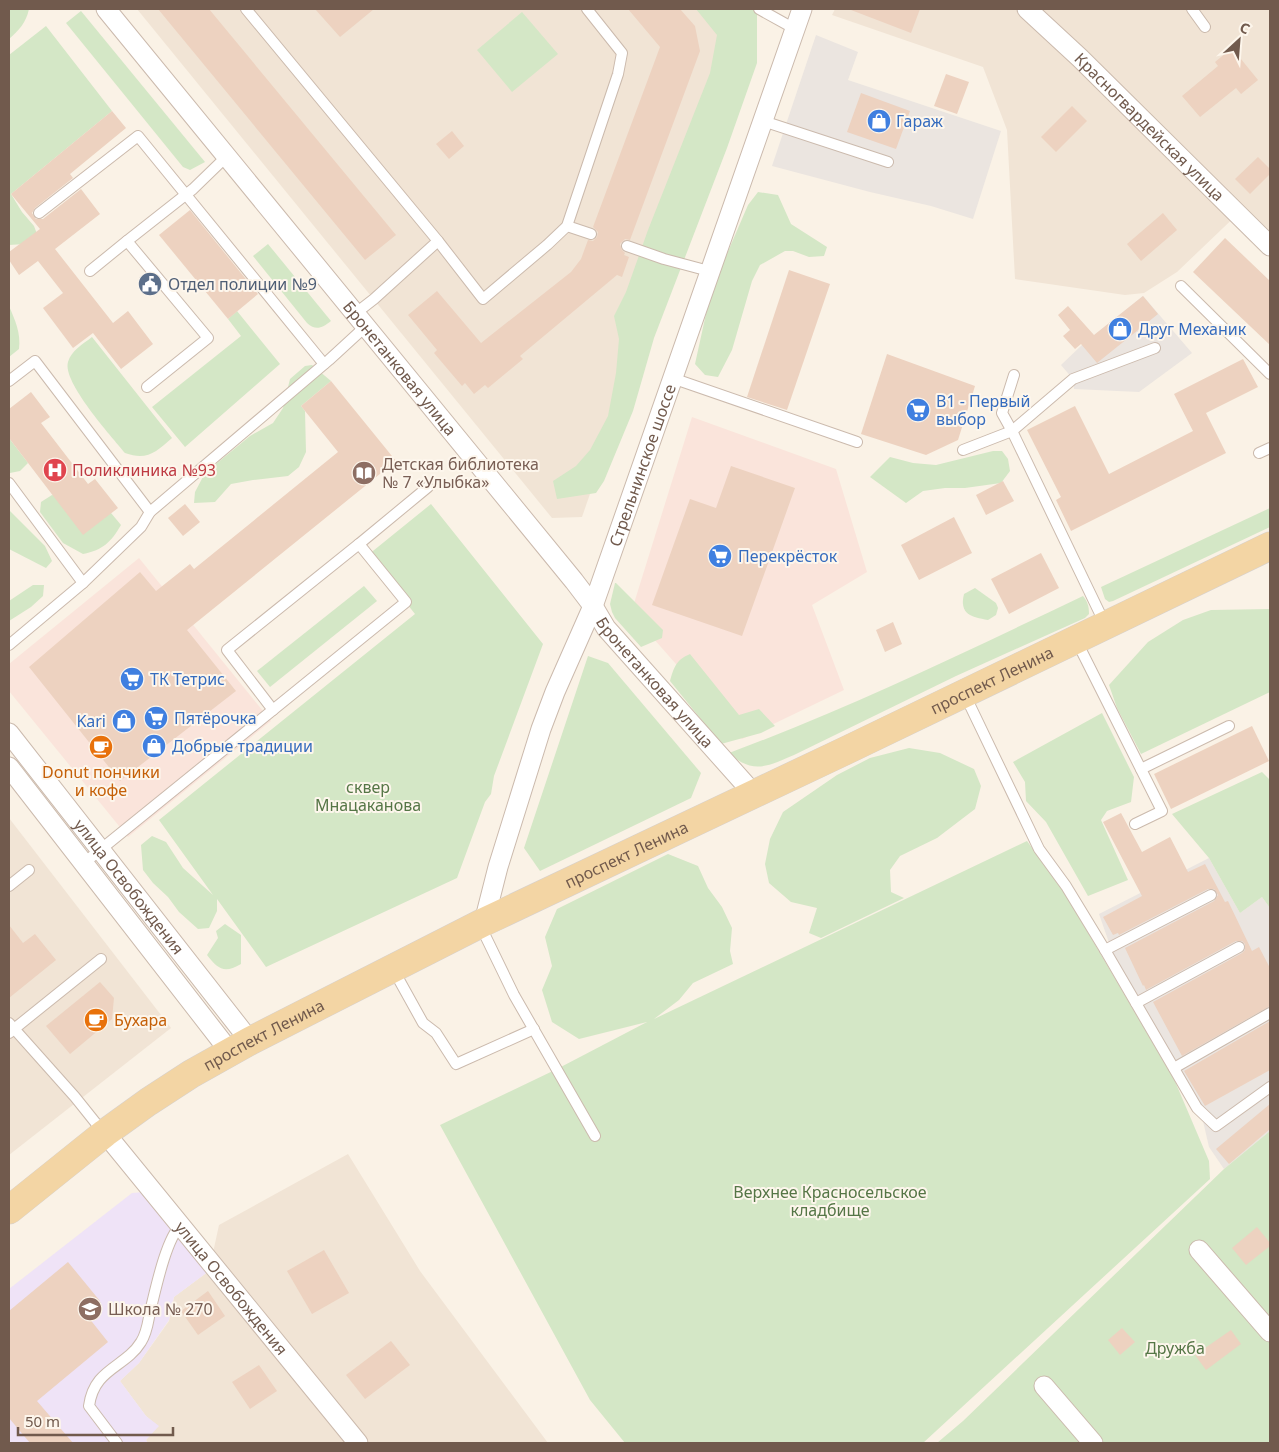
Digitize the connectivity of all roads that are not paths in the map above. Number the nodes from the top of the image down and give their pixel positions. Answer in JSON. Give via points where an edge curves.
{"nodes":[{"id":1,"x":106,"y":9,"type":"edge"},
{"id":2,"x":246,"y":9,"type":"edge"},
{"id":3,"x":588,"y":9,"type":"edge"},
{"id":4,"x":759,"y":9,"type":"edge"},
{"id":5,"x":802,"y":9,"type":"edge"},
{"id":6,"x":1027,"y":9,"type":"edge"},
{"id":7,"x":1192,"y":9,"type":"edge"},
{"id":8,"x":1205,"y":27,"type":"dead end"},
{"id":9,"x":795,"y":29,"type":"junction"},
{"id":10,"x":763,"y":121,"type":"junction"},
{"id":11,"x":226,"y":157,"type":"junction"},
{"id":12,"x":888,"y":162,"type":"dead end"},
{"id":13,"x":186,"y":194,"type":"junction"},
{"id":14,"x":39,"y":213,"type":"dead end"},
{"id":15,"x":566,"y":226,"type":"junction"},
{"id":16,"x":590,"y":234,"type":"dead end"},
{"id":17,"x":127,"y":241,"type":"junction"},
{"id":18,"x":438,"y":241,"type":"junction"},
{"id":19,"x":627,"y":246,"type":"dead end"},
{"id":20,"x":1270,"y":246,"type":"edge"},
{"id":21,"x":90,"y":271,"type":"dead end"},
{"id":22,"x":709,"y":271,"type":"junction"},
{"id":23,"x":1181,"y":286,"type":"dead end"},
{"id":24,"x":361,"y":319,"type":"junction"},
{"id":25,"x":1155,"y":348,"type":"dead end"},
{"id":26,"x":324,"y":364,"type":"junction"},
{"id":27,"x":1270,"y":374,"type":"edge"},
{"id":28,"x":1014,"y":375,"type":"dead end"},
{"id":29,"x":672,"y":378,"type":"junction"},
{"id":30,"x":9,"y":381,"type":"edge"},
{"id":31,"x":147,"y":387,"type":"dead end"},
{"id":32,"x":1012,"y":432,"type":"junction"},
{"id":33,"x":857,"y":442,"type":"dead end"},
{"id":34,"x":1270,"y":448,"type":"edge"},
{"id":35,"x":963,"y":450,"type":"dead end"},
{"id":36,"x":1259,"y":453,"type":"dead end"},
{"id":37,"x":9,"y":483,"type":"edge"},
{"id":38,"x":428,"y":487,"type":"dead end"},
{"id":39,"x":150,"y":512,"type":"junction"},
{"id":40,"x":359,"y":544,"type":"junction"},
{"id":41,"x":1270,"y":546,"type":"edge"},
{"id":42,"x":83,"y":583,"type":"junction"},
{"id":43,"x":594,"y":606,"type":"junction"},
{"id":44,"x":1106,"y":624,"type":"junction"},
{"id":45,"x":1076,"y":639,"type":"junction"},
{"id":46,"x":9,"y":645,"type":"edge"},
{"id":47,"x":964,"y":692,"type":"junction"},
{"id":48,"x":273,"y":710,"type":"junction"},
{"id":49,"x":1228,"y":726,"type":"dead end"},
{"id":50,"x":9,"y":733,"type":"edge"},
{"id":51,"x":9,"y":767,"type":"edge"},
{"id":52,"x":1141,"y":769,"type":"junction"},
{"id":53,"x":753,"y":793,"type":"junction"},
{"id":54,"x":1135,"y":824,"type":"dead end"},
{"id":55,"x":101,"y":849,"type":"junction"},
{"id":56,"x":84,"y":863,"type":"junction"},
{"id":57,"x":29,"y":870,"type":"dead end"},
{"id":58,"x":9,"y":886,"type":"edge"},
{"id":59,"x":1211,"y":894,"type":"dead end"},
{"id":60,"x":482,"y":923,"type":"junction"},
{"id":61,"x":1239,"y":947,"type":"dead end"},
{"id":62,"x":1105,"y":950,"type":"junction"},
{"id":63,"x":102,"y":958,"type":"dead end"},
{"id":64,"x":393,"y":968,"type":"junction"},
{"id":65,"x":1136,"y":1003,"type":"junction"},
{"id":66,"x":1270,"y":1013,"type":"edge"},
{"id":67,"x":10,"y":1029,"type":"edge"},
{"id":68,"x":534,"y":1029,"type":"junction"},
{"id":69,"x":240,"y":1047,"type":"junction"},
{"id":70,"x":1174,"y":1068,"type":"junction"},
{"id":71,"x":1270,"y":1086,"type":"edge"},
{"id":72,"x":105,"y":1133,"type":"junction"},
{"id":73,"x":595,"y":1136,"type":"dead end"},
{"id":74,"x":9,"y":1210,"type":"edge"},
{"id":75,"x":180,"y":1225,"type":"junction"},
{"id":76,"x":1200,"y":1250,"type":"dead end"},
{"id":77,"x":1270,"y":1332,"type":"edge"},
{"id":78,"x":1044,"y":1386,"type":"dead end"},
{"id":79,"x":116,"y":1443,"type":"edge"},
{"id":80,"x":358,"y":1443,"type":"edge"},
{"id":81,"x":1093,"y":1443,"type":"edge"}],
"edges":[{"from":1,"to":11,"type":"street","name":"Бронетанковая улица"},
{"from":2,"to":18,"type":"lane"},
{"from":3,"to":15,"type":"lane","via":[[622,53],[618,74]]},
{"from":4,"to":9,"type":"lane"},
{"from":5,"to":9,"type":"street","name":"Стрельнинское шоссе"},
{"from":6,"to":20,"type":"street","name":"Красногвардейская улица"},
{"from":7,"to":8,"type":"lane"},
{"from":9,"to":10,"type":"street","name":"Стрельнинское шоссе"},
{"from":10,"to":12,"type":"lane"},
{"from":10,"to":22,"type":"street","name":"Стрельнинское шоссе"},
{"from":11,"to":13,"type":"lane"},
{"from":11,"to":24,"type":"street","name":"Бронетанковая улица"},
{"from":13,"to":14,"type":"lane","via":[[138,136]]},
{"from":13,"to":17,"type":"lane"},
{"from":13,"to":26,"type":"lane"},
{"from":15,"to":16,"type":"lane"},
{"from":15,"to":18,"type":"lane","via":[[483,299]]},
{"from":17,"to":21,"type":"lane"},
{"from":17,"to":31,"type":"lane","via":[[208,338]]},
{"from":18,"to":24,"type":"lane","via":[[374,299]]},
{"from":19,"to":22,"type":"lane"},
{"from":22,"to":29,"type":"street","name":"Стрельнинское шоссе"},
{"from":23,"to":27,"type":"lane"},
{"from":24,"to":26,"type":"lane"},
{"from":24,"to":43,"type":"street","name":"Бронетанковая улица"},
{"from":25,"to":32,"type":"lane","via":[[1073,379]]},
{"from":26,"to":39,"type":"lane"},
{"from":28,"to":32,"type":"lane","via":[[1002,413]]},
{"from":29,"to":33,"type":"lane"},
{"from":29,"to":43,"type":"street","name":"Стрельнинское шоссе"},
{"from":30,"to":39,"type":"lane","via":[[35,361]]},
{"from":32,"to":35,"type":"lane"},
{"from":32,"to":44,"type":"lane"},
{"from":34,"to":36,"type":"lane"},
{"from":37,"to":42,"type":"lane"},
{"from":38,"to":40,"type":"lane"},
{"from":39,"to":42,"type":"lane","via":[[141,526]]},
{"from":40,"to":48,"type":"lane","via":[[406,602]]},
{"from":40,"to":48,"type":"lane","via":[[226,650]]},
{"from":41,"to":44,"type":"main road","name":"проспект Ленина"},
{"from":42,"to":46,"type":"lane"},
{"from":43,"to":53,"type":"street","name":"Бронетанковая улица","via":[[606,628]]},
{"from":43,"to":60,"type":"street","name":"Стрельнинское шоссе","via":[[541,729]]},
{"from":44,"to":45,"type":"main road","name":"проспект Ленина"},
{"from":45,"to":47,"type":"main road","name":"проспект Ленина"},
{"from":45,"to":52,"type":"lane"},
{"from":47,"to":53,"type":"main road","name":"проспект Ленина"},
{"from":47,"to":62,"type":"lane","via":[[1039,849]]},
{"from":48,"to":55,"type":"lane"},
{"from":49,"to":52,"type":"lane"},
{"from":50,"to":55,"type":"street","name":"улица Освобождения"},
{"from":51,"to":56,"type":"street","name":"улица Освобождения"},
{"from":52,"to":54,"type":"lane","via":[[1162,810]]},
{"from":53,"to":60,"type":"main road","name":"проспект Ленина"},
{"from":55,"to":56,"type":"lane"},
{"from":55,"to":69,"type":"street","name":"улица Освобождения"},
{"from":56,"to":69,"type":"street","name":"улица Освобождения"},
{"from":57,"to":58,"type":"lane"},
{"from":59,"to":62,"type":"lane"},
{"from":60,"to":64,"type":"main road","name":"проспект Ленина"},
{"from":60,"to":68,"type":"lane","via":[[514,995]]},
{"from":61,"to":65,"type":"lane"},
{"from":62,"to":65,"type":"lane"},
{"from":63,"to":67,"type":"lane"},
{"from":64,"to":68,"type":"lane","via":[[423,1023],[436,1033],[456,1064]]},
{"from":64,"to":69,"type":"main road","name":"проспект Ленина"},
{"from":65,"to":70,"type":"lane"},
{"from":66,"to":70,"type":"lane"},
{"from":67,"to":72,"type":"lane"},
{"from":68,"to":73,"type":"lane"},
{"from":69,"to":72,"type":"main road","name":"проспект Ленина","via":[[170,1087]]},
{"from":70,"to":71,"type":"lane","via":[[1197,1108],[1216,1126]]},
{"from":72,"to":74,"type":"main road","name":"проспект Ленина"},
{"from":72,"to":75,"type":"street","name":"улица Освобождения"},
{"from":75,"to":79,"type":"lane","via":[[175,1230],[160,1272],[141,1342],[97,1383],[90,1394],[88,1406]]},
{"from":75,"to":80,"type":"street","name":"улица Освобождения"},
{"from":76,"to":77,"type":"street"},
{"from":78,"to":81,"type":"street"}]}
